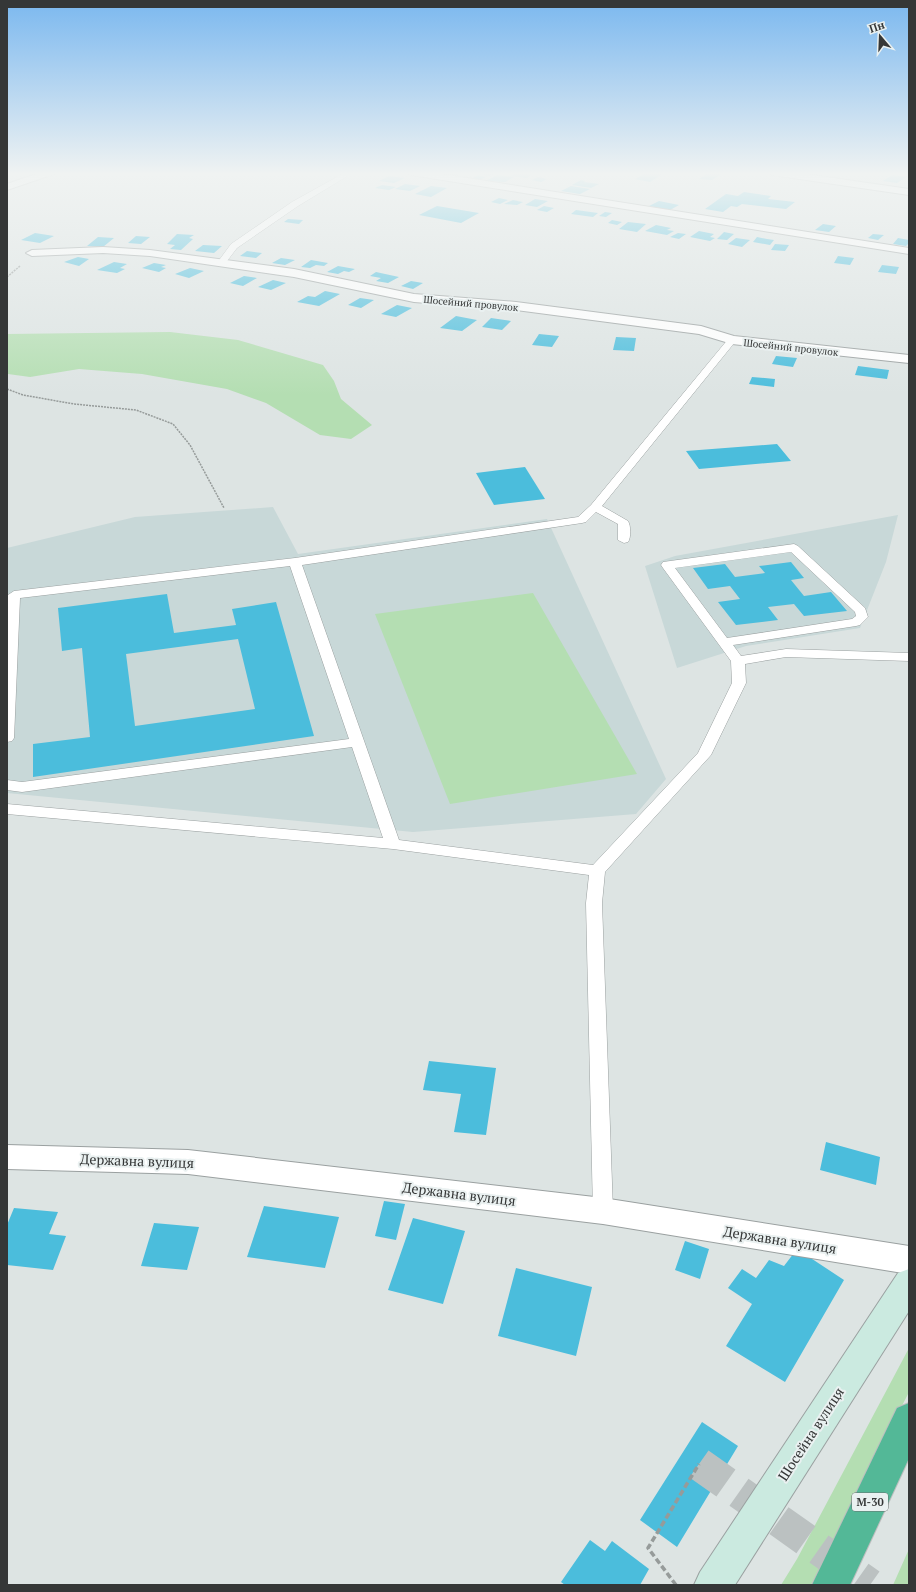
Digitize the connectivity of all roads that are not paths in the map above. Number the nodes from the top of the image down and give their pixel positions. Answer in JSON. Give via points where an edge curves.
{"nodes":[{"id":1,"x":234,"y":246,"type":"edge"},
{"id":2,"x":879,"y":246,"type":"edge"},
{"id":3,"x":909,"y":251,"type":"edge"},
{"id":4,"x":32,"y":253,"type":"dead end"},
{"id":5,"x":221,"y":263,"type":"junction"},
{"id":6,"x":732,"y":340,"type":"junction"},
{"id":7,"x":909,"y":359,"type":"edge"},
{"id":8,"x":595,"y":507,"type":"junction"},
{"id":9,"x":624,"y":540,"type":"dead end"},
{"id":10,"x":295,"y":562,"type":"junction"},
{"id":11,"x":724,"y":642,"type":"junction"},
{"id":12,"x":909,"y":657,"type":"edge"},
{"id":13,"x":738,"y":661,"type":"junction"},
{"id":14,"x":7,"y":738,"type":"edge"},
{"id":15,"x":358,"y":742,"type":"junction"},
{"id":16,"x":7,"y":785,"type":"edge"},
{"id":17,"x":7,"y":809,"type":"edge"},
{"id":18,"x":393,"y":844,"type":"junction"},
{"id":19,"x":597,"y":871,"type":"junction"},
{"id":20,"x":7,"y":1157,"type":"edge"},
{"id":21,"x":603,"y":1211,"type":"junction"},
{"id":22,"x":909,"y":1260,"type":"edge"},
{"id":23,"x":909,"y":1282,"type":"edge"},
{"id":24,"x":909,"y":1420,"type":"edge"},
{"id":25,"x":713,"y":1585,"type":"edge"},
{"id":26,"x":831,"y":1585,"type":"edge"}],
"edges":[{"from":1,"to":5,"type":"lane"},
{"from":2,"to":3,"type":"street"},
{"from":4,"to":5,"type":"street","name":"Шосейний провулок","via":[[103,250],[150,253]]},
{"from":5,"to":6,"type":"street","name":"Шосейний провулок","via":[[294,273],[414,298],[516,306],[701,330]]},
{"from":6,"to":7,"type":"street","name":"Шосейний провулок"},
{"from":6,"to":8,"type":"lane"},
{"from":8,"to":9,"type":"lane","via":[[624,523]]},
{"from":8,"to":10,"type":"lane","via":[[582,520]]},
{"from":10,"to":14,"type":"lane","via":[[14,595]]},
{"from":10,"to":15,"type":"lane"},
{"from":11,"to":11,"type":"lane","via":[[667,566],[794,548],[861,611],[862,617],[856,622]]},
{"from":11,"to":13,"type":"lane"},
{"from":12,"to":13,"type":"lane","via":[[786,654]]},
{"from":13,"to":19,"type":"lane","via":[[739,683],[704,755]]},
{"from":15,"to":16,"type":"lane","via":[[22,787]]},
{"from":15,"to":18,"type":"lane"},
{"from":17,"to":18,"type":"lane"},
{"from":18,"to":19,"type":"lane"},
{"from":19,"to":21,"type":"lane","via":[[594,903]]},
{"from":20,"to":21,"type":"street","name":"Державна вулиця","via":[[188,1162]]},
{"from":21,"to":22,"type":"street","name":"Державна вулиця"},
{"from":23,"to":25,"type":"street","name":"Шосейна вулиця"},
{"from":24,"to":26,"type":"highway","number":"М-30"}]}
